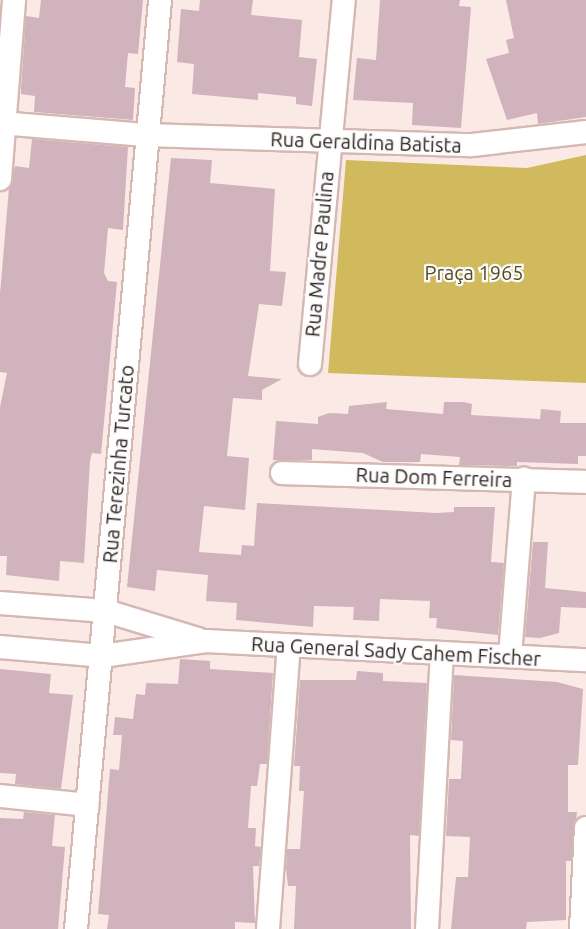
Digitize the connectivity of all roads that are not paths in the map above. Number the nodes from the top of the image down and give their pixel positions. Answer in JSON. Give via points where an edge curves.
{"nodes":[{"id":1,"x":14,"y":0,"type":"edge"},
{"id":2,"x":160,"y":0,"type":"edge"},
{"id":3,"x":344,"y":0,"type":"edge"},
{"id":4,"x":2,"y":123,"type":"edge"},
{"id":5,"x":586,"y":132,"type":"edge"},
{"id":6,"x":146,"y":135,"type":"junction"},
{"id":7,"x":330,"y":141,"type":"junction"},
{"id":8,"x":0,"y":179,"type":"edge"},
{"id":9,"x":309,"y":364,"type":"dead end"},
{"id":10,"x":282,"y":472,"type":"dead end"},
{"id":11,"x":524,"y":479,"type":"junction"},
{"id":12,"x":586,"y":482,"type":"edge"},
{"id":13,"x":0,"y":603,"type":"edge"},
{"id":14,"x":106,"y":611,"type":"junction"},
{"id":15,"x":206,"y":641,"type":"junction"},
{"id":16,"x":289,"y":646,"type":"junction"},
{"id":17,"x":0,"y":647,"type":"edge"},
{"id":18,"x":442,"y":653,"type":"junction"},
{"id":19,"x":102,"y":656,"type":"junction"},
{"id":20,"x":510,"y":656,"type":"junction"},
{"id":21,"x":586,"y":660,"type":"edge"},
{"id":22,"x":0,"y":796,"type":"edge"},
{"id":23,"x":88,"y":805,"type":"junction"},
{"id":24,"x":586,"y":828,"type":"edge"},
{"id":25,"x":76,"y":929,"type":"edge"},
{"id":26,"x":268,"y":929,"type":"edge"},
{"id":27,"x":427,"y":929,"type":"edge"},
{"id":28,"x":581,"y":929,"type":"edge"}],
"edges":[{"from":1,"to":4,"type":"street"},
{"from":2,"to":6,"type":"street","name":"Rua Terezinha Turcato"},
{"from":3,"to":7,"type":"street","name":"Rua Madre Paulina"},
{"from":4,"to":6,"type":"street","name":"Rua Geraldina Batista"},
{"from":4,"to":8,"type":"street"},
{"from":5,"to":7,"type":"street","name":"Rua Geraldina Batista","via":[[472,145]]},
{"from":6,"to":7,"type":"street","name":"Rua Geraldina Batista"},
{"from":6,"to":14,"type":"street","name":"Rua Terezinha Turcato"},
{"from":7,"to":9,"type":"street","name":"Rua Madre Paulina"},
{"from":10,"to":11,"type":"street","name":"Rua Dom Ferreira"},
{"from":11,"to":12,"type":"street","name":"Rua Dom Ferreira"},
{"from":11,"to":20,"type":"street"},
{"from":13,"to":14,"type":"street"},
{"from":14,"to":15,"type":"street"},
{"from":14,"to":19,"type":"street","name":"Rua Terezinha Turcato"},
{"from":15,"to":16,"type":"street","name":"Rua General Sady Cahem Fischer"},
{"from":15,"to":19,"type":"street"},
{"from":16,"to":18,"type":"street","name":"Rua General Sady Cahem Fischer"},
{"from":16,"to":26,"type":"street"},
{"from":17,"to":19,"type":"street"},
{"from":18,"to":20,"type":"street","name":"Rua General Sady Cahem Fischer"},
{"from":18,"to":27,"type":"street"},
{"from":19,"to":23,"type":"street","name":"Rua Terezinha Turcato"},
{"from":20,"to":21,"type":"street","name":"Rua General Sady Cahem Fischer"},
{"from":22,"to":23,"type":"street"},
{"from":23,"to":25,"type":"street","name":"Rua Terezinha Turcato"},
{"from":24,"to":28,"type":"street"}]}
